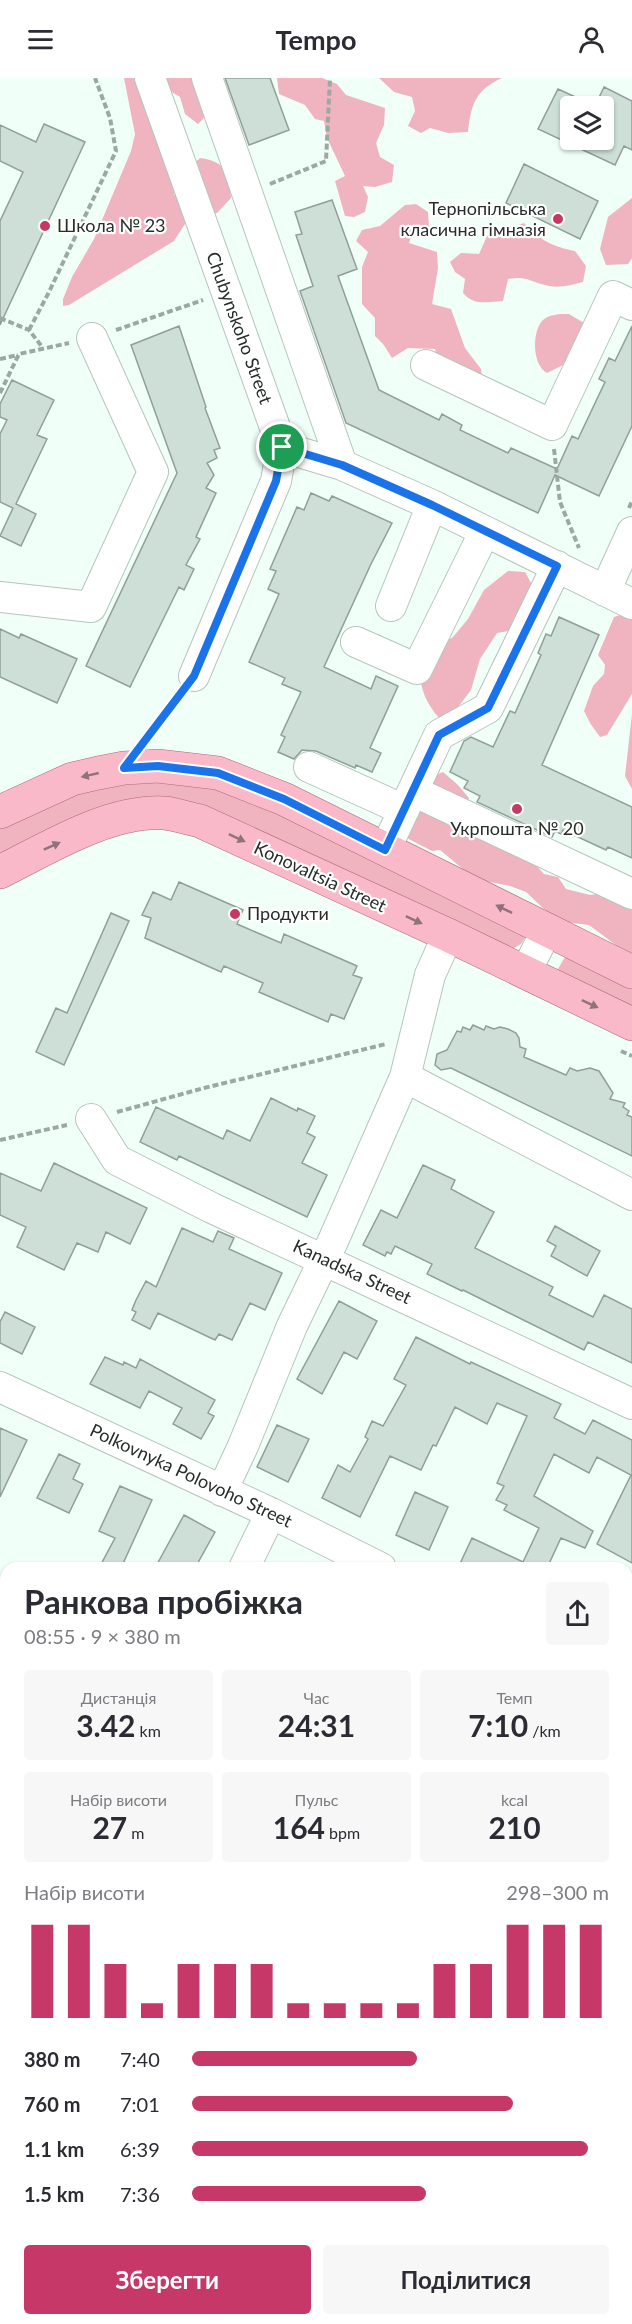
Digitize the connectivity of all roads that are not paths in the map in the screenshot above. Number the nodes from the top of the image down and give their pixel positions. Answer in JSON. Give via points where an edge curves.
{"nodes":[{"id":1,"x":150,"y":78,"type":"edge"},
{"id":2,"x":207,"y":78,"type":"edge"},
{"id":3,"x":632,"y":305,"type":"edge"},
{"id":4,"x":92,"y":338,"type":"dead end"},
{"id":5,"x":426,"y":365,"type":"dead end"},
{"id":6,"x":282,"y":447,"type":"junction"},
{"id":7,"x":342,"y":465,"type":"junction"},
{"id":8,"x":432,"y":505,"type":"junction"},
{"id":9,"x":485,"y":531,"type":"junction"},
{"id":10,"x":632,"y":531,"type":"edge"},
{"id":11,"x":557,"y":566,"type":"junction"},
{"id":12,"x":599,"y":588,"type":"junction"},
{"id":13,"x":0,"y":597,"type":"edge"},
{"id":14,"x":632,"y":604,"type":"edge"},
{"id":15,"x":391,"y":606,"type":"dead end"},
{"id":16,"x":356,"y":642,"type":"dead end"},
{"id":17,"x":194,"y":676,"type":"road end"},
{"id":18,"x":309,"y":767,"type":"dead end"},
{"id":19,"x":408,"y":801,"type":"junction"},
{"id":20,"x":0,"y":812,"type":"edge"},
{"id":21,"x":385,"y":850,"type":"junction"},
{"id":22,"x":0,"y":872,"type":"edge"},
{"id":23,"x":632,"y":894,"type":"edge"},
{"id":24,"x":547,"y":930,"type":"junction"},
{"id":25,"x":448,"y":935,"type":"junction"},
{"id":26,"x":632,"y":972,"type":"edge"},
{"id":27,"x":525,"y":973,"type":"junction"},
{"id":28,"x":622,"y":1035,"type":"edge"},
{"id":29,"x":405,"y":1077,"type":"junction"},
{"id":30,"x":91,"y":1119,"type":"road end"},
{"id":31,"x":632,"y":1196,"type":"edge"},
{"id":32,"x":325,"y":1259,"type":"junction"},
{"id":33,"x":0,"y":1387,"type":"edge"},
{"id":34,"x":632,"y":1404,"type":"edge"},
{"id":35,"x":222,"y":1491,"type":"junction"},
{"id":36,"x":271,"y":1513,"type":"junction"},
{"id":37,"x":247,"y":1562,"type":"edge"},
{"id":38,"x":369,"y":1562,"type":"edge"}],
"edges":[{"from":1,"to":6,"type":"street","name":"Chubynskoho Street"},
{"from":2,"to":7,"type":"street"},
{"from":3,"to":5,"type":"street","via":[[613,296],[552,425]]},
{"from":4,"to":13,"type":"street","via":[[153,472],[91,607]]},
{"from":6,"to":7,"type":"street"},
{"from":6,"to":17,"type":"street","via":[[276,481]]},
{"from":7,"to":8,"type":"street"},
{"from":8,"to":9,"type":"street"},
{"from":8,"to":15,"type":"street"},
{"from":9,"to":11,"type":"street"},
{"from":9,"to":16,"type":"street","via":[[417,669]]},
{"from":10,"to":12,"type":"street"},
{"from":11,"to":12,"type":"street"},
{"from":11,"to":19,"type":"street","via":[[488,708],[439,735]]},
{"from":12,"to":14,"type":"street"},
{"from":18,"to":19,"type":"street"},
{"from":19,"to":21,"type":"street"},
{"from":19,"to":23,"type":"street"},
{"from":21,"to":20,"type":"main road","one_way":true,"via":[[284,799],[218,773],[168,767],[124,768],[72,779]]},
{"from":24,"to":21,"type":"main road","one_way":true},
{"from":22,"to":25,"type":"main road","name":"Konovaltsia Street","one_way":true,"via":[[107,822],[166,813],[200,821]]},
{"from":24,"to":26,"type":"main road"},
{"from":24,"to":27,"type":"street"},
{"from":25,"to":27,"type":"main road","name":"Konovaltsia Street"},
{"from":25,"to":29,"type":"street","via":[[430,975]]},
{"from":27,"to":28,"type":"main road","name":"Konovaltsia Street","one_way":true},
{"from":29,"to":31,"type":"street"},
{"from":29,"to":32,"type":"street"},
{"from":30,"to":32,"type":"street","name":"Kanadska Street","via":[[117,1160]]},
{"from":32,"to":34,"type":"street","name":"Kanadska Street"},
{"from":32,"to":35,"type":"street"},
{"from":33,"to":35,"type":"street","name":"Polkovnyka Polovoho Street"},
{"from":35,"to":36,"type":"street","name":"Polkovnyka Polovoho Street"},
{"from":36,"to":37,"type":"street"},
{"from":36,"to":38,"type":"street","name":"Polkovnyka Polovoho Street"}]}
